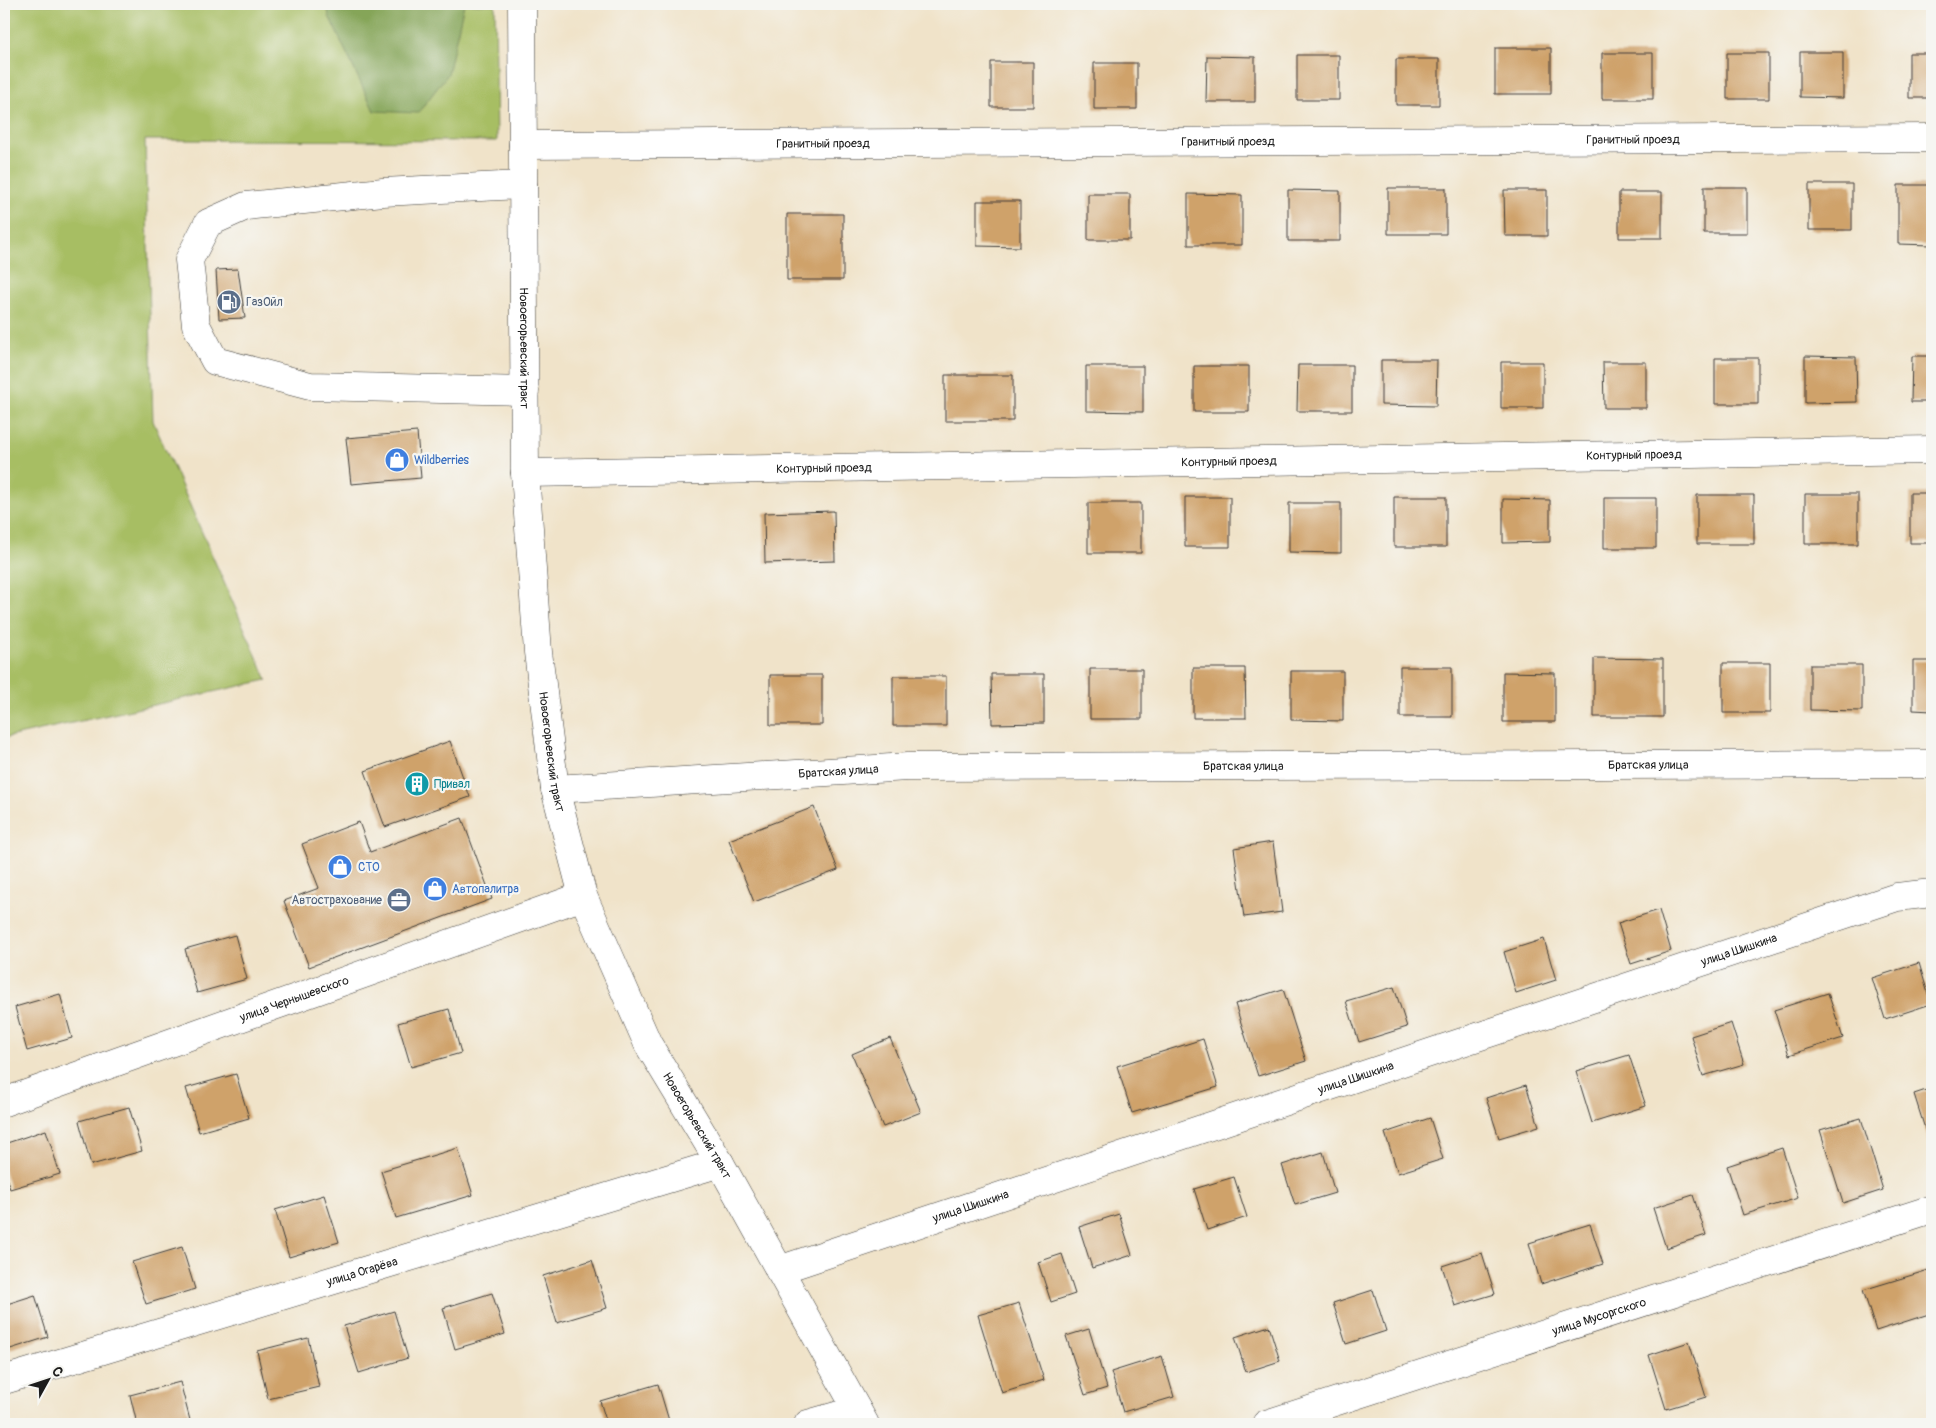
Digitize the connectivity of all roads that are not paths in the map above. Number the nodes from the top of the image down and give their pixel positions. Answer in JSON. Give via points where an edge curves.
{"nodes":[{"id":1,"x":522,"y":4,"type":"edge"},
{"id":2,"x":1932,"y":138,"type":"edge"},
{"id":3,"x":523,"y":145,"type":"junction"},
{"id":4,"x":523,"y":184,"type":"junction"},
{"id":5,"x":525,"y":391,"type":"junction"},
{"id":6,"x":1932,"y":450,"type":"edge"},
{"id":7,"x":525,"y":473,"type":"junction"},
{"id":8,"x":1932,"y":764,"type":"edge"},
{"id":9,"x":555,"y":789,"type":"junction"},
{"id":10,"x":1932,"y":893,"type":"edge"},
{"id":11,"x":583,"y":896,"type":"junction"},
{"id":12,"x":4,"y":1102,"type":"edge"},
{"id":13,"x":720,"y":1163,"type":"junction"},
{"id":14,"x":1932,"y":1209,"type":"edge"},
{"id":15,"x":779,"y":1270,"type":"junction"},
{"id":16,"x":4,"y":1380,"type":"edge"},
{"id":17,"x":861,"y":1417,"type":"edge"},
{"id":18,"x":808,"y":1424,"type":"edge"},
{"id":19,"x":1266,"y":1424,"type":"edge"}],
"edges":[{"from":1,"to":3,"type":"street","name":"Новоегорьевский тракт"},
{"from":2,"to":3,"type":"street","name":"Гранитный проезд"},
{"from":3,"to":4,"type":"street","name":"Новоегорьевский тракт"},
{"from":4,"to":5,"type":"street","name":"Новоегорьевский тракт"},
{"from":4,"to":5,"type":"street","via":[[383,192],[246,206],[208,223],[189,260],[196,325],[215,361],[310,386]]},
{"from":5,"to":7,"type":"street","name":"Новоегорьевский тракт"},
{"from":6,"to":7,"type":"street","name":"Контурный проезд"},
{"from":7,"to":9,"type":"street","name":"Новоегорьевский тракт","via":[[538,652]]},
{"from":8,"to":9,"type":"street","name":"Братская улица","via":[[907,767]]},
{"from":9,"to":11,"type":"street","name":"Новоегорьевский тракт"},
{"from":10,"to":15,"type":"street","name":"улица Шишкина","via":[[1897,897]]},
{"from":11,"to":12,"type":"street","name":"улица Чернышевского"},
{"from":11,"to":13,"type":"street","name":"Новоегорьевский тракт","via":[[648,1044]]},
{"from":13,"to":15,"type":"street","name":"Новоегорьевский тракт"},
{"from":13,"to":16,"type":"street","name":"улица Огарёва"},
{"from":14,"to":19,"type":"street","name":"улица Мусоргского"},
{"from":15,"to":17,"type":"street","name":"Новоегорьевский тракт"},
{"from":17,"to":18,"type":"street"}]}
